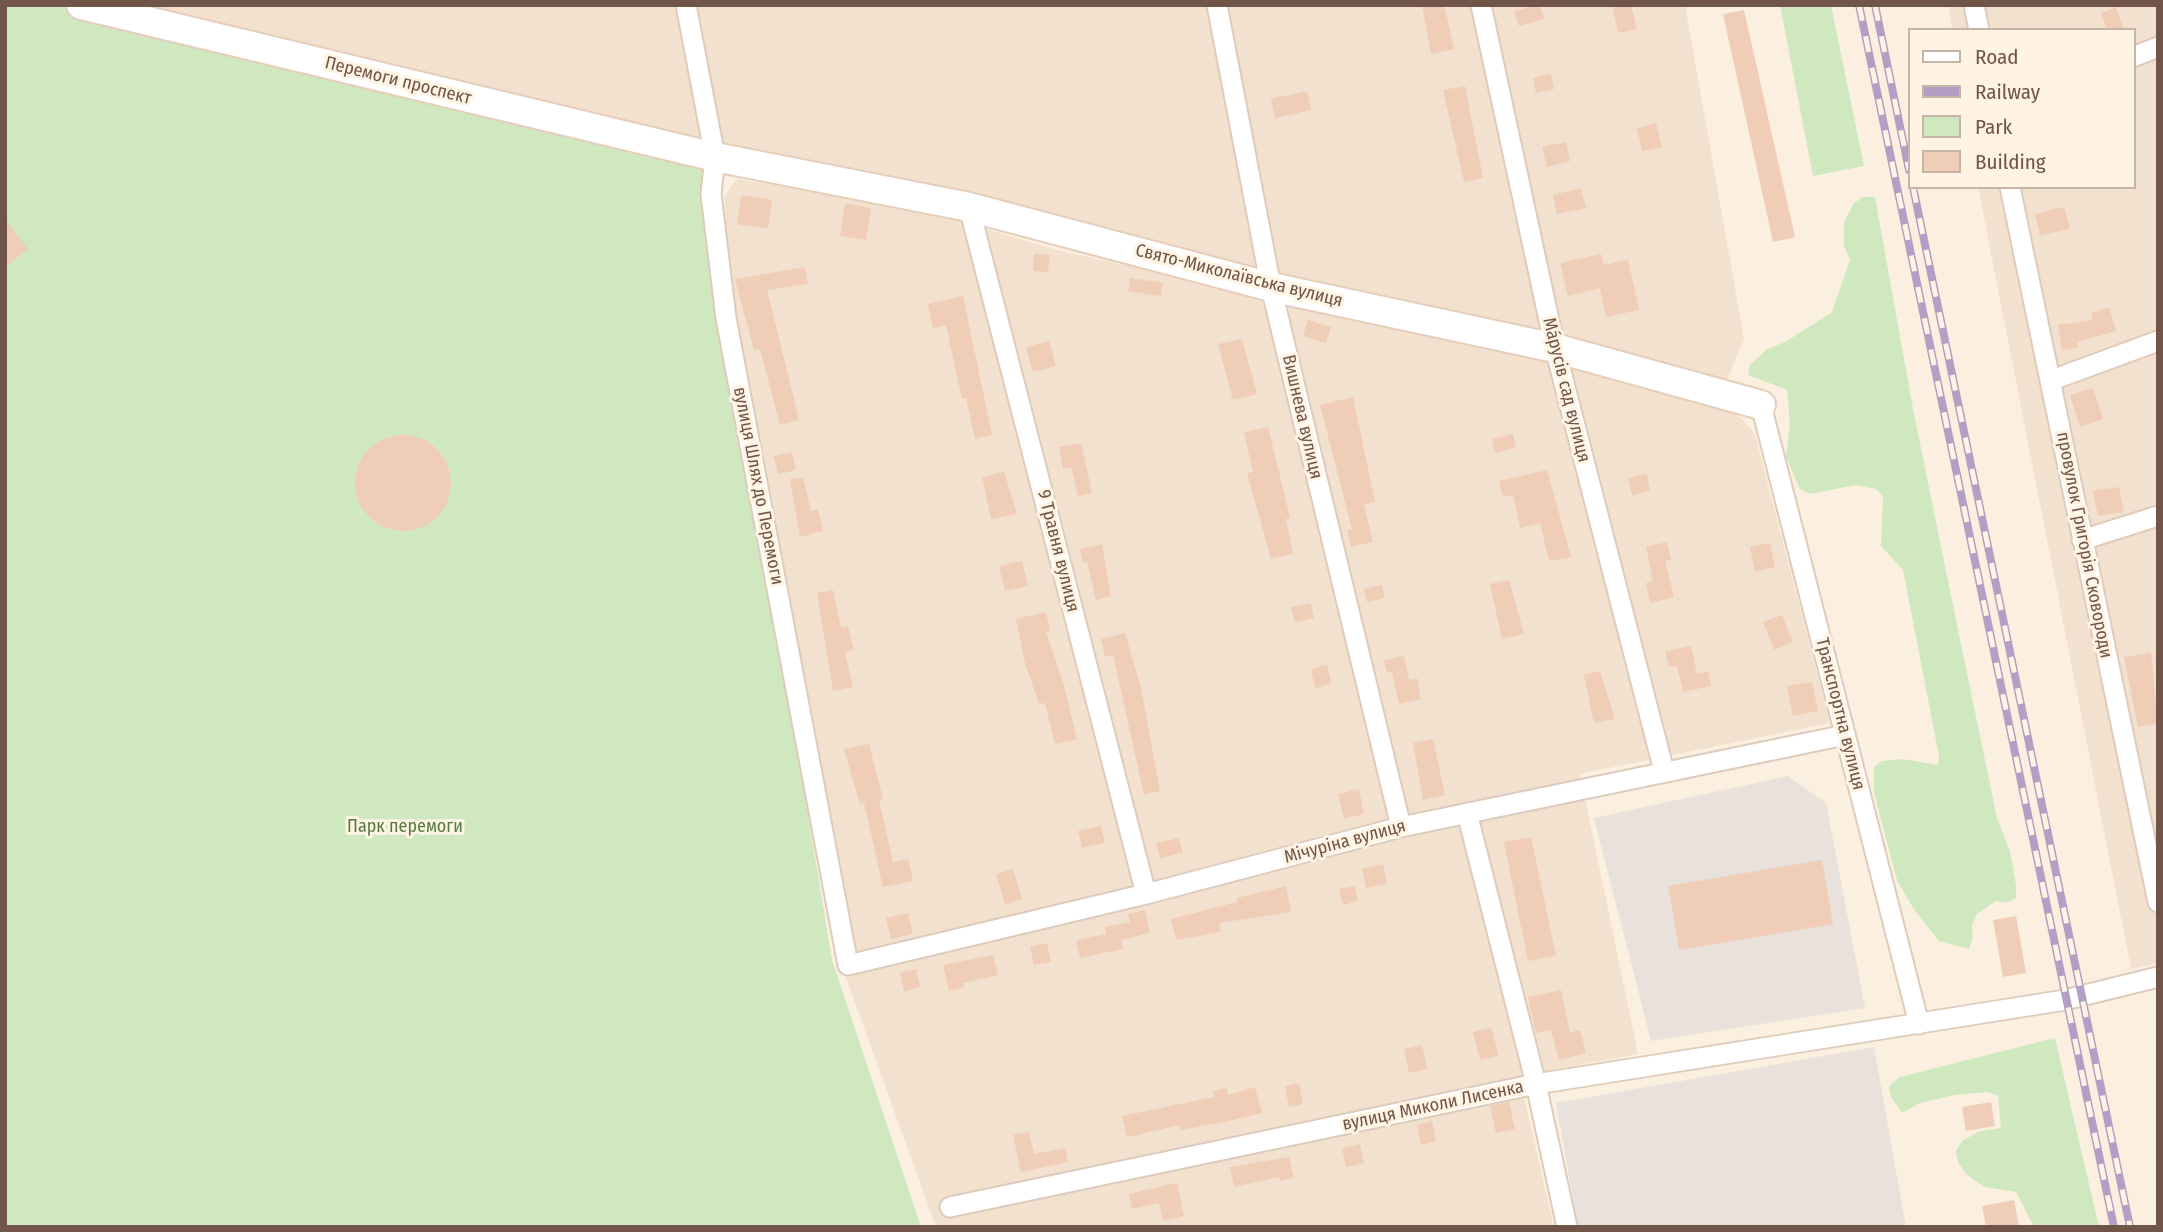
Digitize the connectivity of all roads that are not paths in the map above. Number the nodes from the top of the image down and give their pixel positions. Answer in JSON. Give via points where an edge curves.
{"nodes":[{"id":1,"x":80,"y":5,"type":"edge"},
{"id":2,"x":685,"y":5,"type":"edge"},
{"id":3,"x":1217,"y":5,"type":"edge"},
{"id":4,"x":1480,"y":5,"type":"edge"},
{"id":5,"x":1974,"y":5,"type":"edge"},
{"id":6,"x":1979,"y":28,"type":"edge"},
{"id":7,"x":2158,"y":47,"type":"edge"},
{"id":8,"x":2135,"y":56,"type":"edge"},
{"id":9,"x":715,"y":158,"type":"junction"},
{"id":10,"x":2010,"y":189,"type":"edge"},
{"id":11,"x":969,"y":208,"type":"junction"},
{"id":12,"x":1271,"y":287,"type":"junction"},
{"id":13,"x":2158,"y":341,"type":"edge"},
{"id":14,"x":1555,"y":348,"type":"junction"},
{"id":15,"x":2052,"y":380,"type":"junction"},
{"id":16,"x":1761,"y":404,"type":"joint"},
{"id":17,"x":2158,"y":516,"type":"edge"},
{"id":18,"x":2082,"y":540,"type":"junction"},
{"id":19,"x":1845,"y":735,"type":"junction"},
{"id":20,"x":1664,"y":771,"type":"junction"},
{"id":21,"x":1467,"y":813,"type":"junction"},
{"id":22,"x":1401,"y":827,"type":"junction"},
{"id":23,"x":1146,"y":894,"type":"junction"},
{"id":24,"x":2158,"y":902,"type":"edge"},
{"id":25,"x":848,"y":965,"type":"joint"},
{"id":26,"x":2158,"y":977,"type":"edge"},
{"id":27,"x":1919,"y":1024,"type":"junction"},
{"id":28,"x":1536,"y":1084,"type":"junction"},
{"id":29,"x":950,"y":1207,"type":"dead end"},
{"id":30,"x":1567,"y":1227,"type":"edge"}],
"edges":[{"from":1,"to":9,"type":"street","name":"Перемоги проспект"},
{"from":2,"to":9,"type":"street","name":"вулиця Шлях до Перемоги"},
{"from":3,"to":12,"type":"street","name":"Вишнева вулиця"},
{"from":4,"to":14,"type":"street","name":"Мáрусів сад вулиця"},
{"from":5,"to":6,"type":"street"},
{"from":7,"to":8,"type":"street"},
{"from":9,"to":11,"type":"street","name":"Свято-Миколаївська вулиця"},
{"from":9,"to":25,"type":"street","name":"вулиця Шлях до Перемоги","via":[[710,194],[726,318]]},
{"from":10,"to":15,"type":"street","name":"провулок Григорія Сковороди"},
{"from":11,"to":12,"type":"street","name":"Свято-Миколаївська вулиця"},
{"from":11,"to":23,"type":"street","name":"9 Травня вулиця"},
{"from":12,"to":14,"type":"street","name":"Свято-Миколаївська вулиця"},
{"from":12,"to":22,"type":"street","name":"Вишнева вулиця"},
{"from":13,"to":15,"type":"street"},
{"from":14,"to":16,"type":"street","name":"Свято-Миколаївська вулиця"},
{"from":14,"to":20,"type":"street","name":"Мáрусів сад вулиця"},
{"from":15,"to":18,"type":"street","name":"провулок Григорія Сковороди"},
{"from":16,"to":19,"type":"street","name":"Транспортна вулиця"},
{"from":17,"to":18,"type":"street"},
{"from":18,"to":24,"type":"street","name":"провулок Григорія Сковороди"},
{"from":19,"to":20,"type":"street","name":"Мічуріна вулиця"},
{"from":19,"to":27,"type":"street","name":"Транспортна вулиця"},
{"from":20,"to":21,"type":"street","name":"Мічуріна вулиця"},
{"from":21,"to":22,"type":"street","name":"Мічуріна вулиця"},
{"from":21,"to":28,"type":"street"},
{"from":22,"to":23,"type":"street","name":"Мічуріна вулиця"},
{"from":23,"to":25,"type":"street","name":"Мічуріна вулиця"},
{"from":26,"to":27,"type":"street","name":"вулиця Миколи Лисенка","via":[[2081,997]]},
{"from":27,"to":28,"type":"street","name":"вулиця Миколи Лисенка"},
{"from":28,"to":29,"type":"street","name":"вулиця Миколи Лисенка"},
{"from":28,"to":30,"type":"street"}]}
